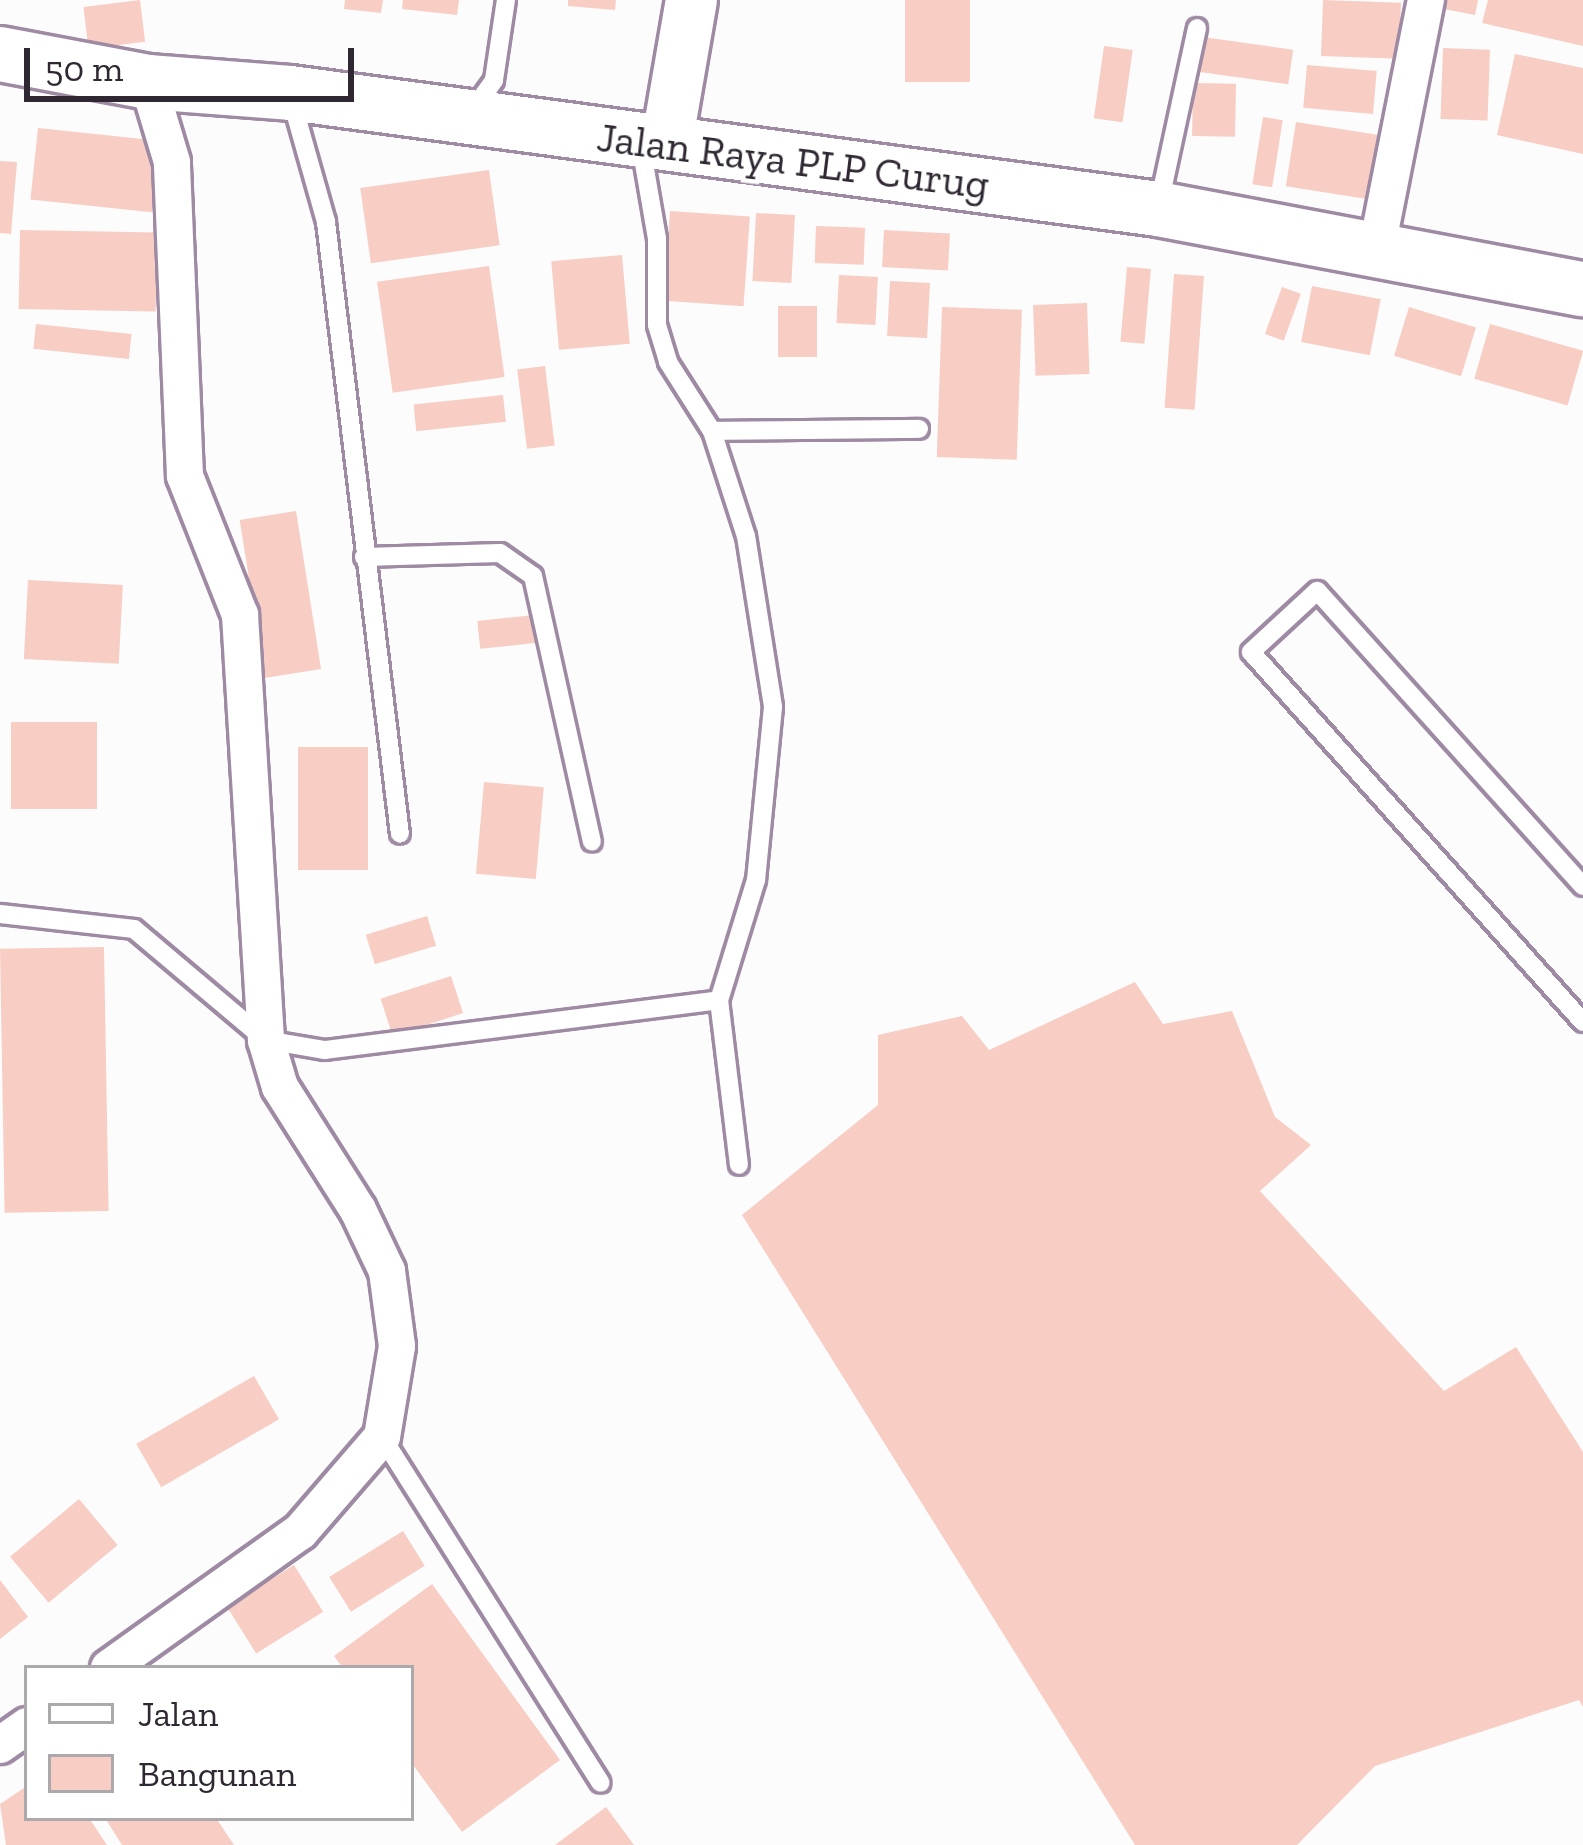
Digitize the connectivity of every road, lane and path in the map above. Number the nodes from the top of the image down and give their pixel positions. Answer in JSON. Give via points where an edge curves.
{"nodes":[{"id":1,"x":506,"y":0,"type":"edge"},
{"id":2,"x":691,"y":0,"type":"edge"},
{"id":3,"x":1426,"y":0,"type":"edge"},
{"id":4,"x":1197,"y":28,"type":"dead end"},
{"id":5,"x":0,"y":54,"type":"edge"},
{"id":6,"x":148,"y":82,"type":"junction"},
{"id":7,"x":290,"y":93,"type":"junction"},
{"id":8,"x":468,"y":117,"type":"junction"},
{"id":9,"x":653,"y":144,"type":"junction"},
{"id":10,"x":1158,"y":209,"type":"junction"},
{"id":11,"x":1377,"y":248,"type":"junction"},
{"id":12,"x":1583,"y":289,"type":"edge"},
{"id":13,"x":919,"y":429,"type":"dead end"},
{"id":14,"x":712,"y":431,"type":"junction"},
{"id":15,"x":364,"y":557,"type":"junction"},
{"id":16,"x":400,"y":834,"type":"dead end"},
{"id":17,"x":592,"y":842,"type":"dead end"},
{"id":18,"x":1583,"y":886,"type":"edge"},
{"id":19,"x":0,"y":914,"type":"edge"},
{"id":20,"x":719,"y":1000,"type":"junction"},
{"id":21,"x":1583,"y":1022,"type":"edge"},
{"id":22,"x":266,"y":1040,"type":"junction"},
{"id":23,"x":739,"y":1165,"type":"dead end"},
{"id":24,"x":382,"y":1437,"type":"junction"},
{"id":25,"x":113,"y":1665,"type":"edge"},
{"id":26,"x":601,"y":1783,"type":"dead end"}],
"edges":[{"from":1,"to":8,"type":"lane","via":[[494,80]]},
{"from":2,"to":9,"type":"street"},
{"from":3,"to":11,"type":"street"},
{"from":4,"to":10,"type":"lane"},
{"from":5,"to":6,"type":"main road","name":"Jalan Raya PLP Curug"},
{"from":6,"to":7,"type":"main road","name":"Jalan Raya PLP Curug"},
{"from":6,"to":22,"type":"street","via":[[172,162],[185,476],[240,615]]},
{"from":7,"to":8,"type":"main road","name":"Jalan Raya PLP Curug"},
{"from":7,"to":15,"type":"lane","via":[[326,222]]},
{"from":8,"to":9,"type":"main road","name":"Jalan Raya PLP Curug"},
{"from":9,"to":10,"type":"main road","name":"Jalan Raya PLP Curug"},
{"from":9,"to":14,"type":"lane","via":[[657,325],[668,362]]},
{"from":10,"to":11,"type":"main road","name":"Jalan Raya PLP Curug"},
{"from":11,"to":12,"type":"main road","name":"Jalan Raya PLP Curug"},
{"from":13,"to":14,"type":"lane"},
{"from":14,"to":20,"type":"lane","via":[[746,536],[773,707],[756,880]]},
{"from":15,"to":16,"type":"lane"},
{"from":15,"to":17,"type":"lane","via":[[500,553],[533,576]]},
{"from":18,"to":21,"type":"lane","via":[[1318,591],[1250,652]]},
{"from":19,"to":22,"type":"lane","via":[[134,929]]},
{"from":20,"to":22,"type":"lane","via":[[404,1044],[325,1050]]},
{"from":20,"to":23,"type":"lane"},
{"from":22,"to":24,"type":"street","via":[[280,1087],[387,1271],[398,1346]]},
{"from":24,"to":25,"type":"street","via":[[300,1532]]},
{"from":24,"to":26,"type":"lane"}]}
